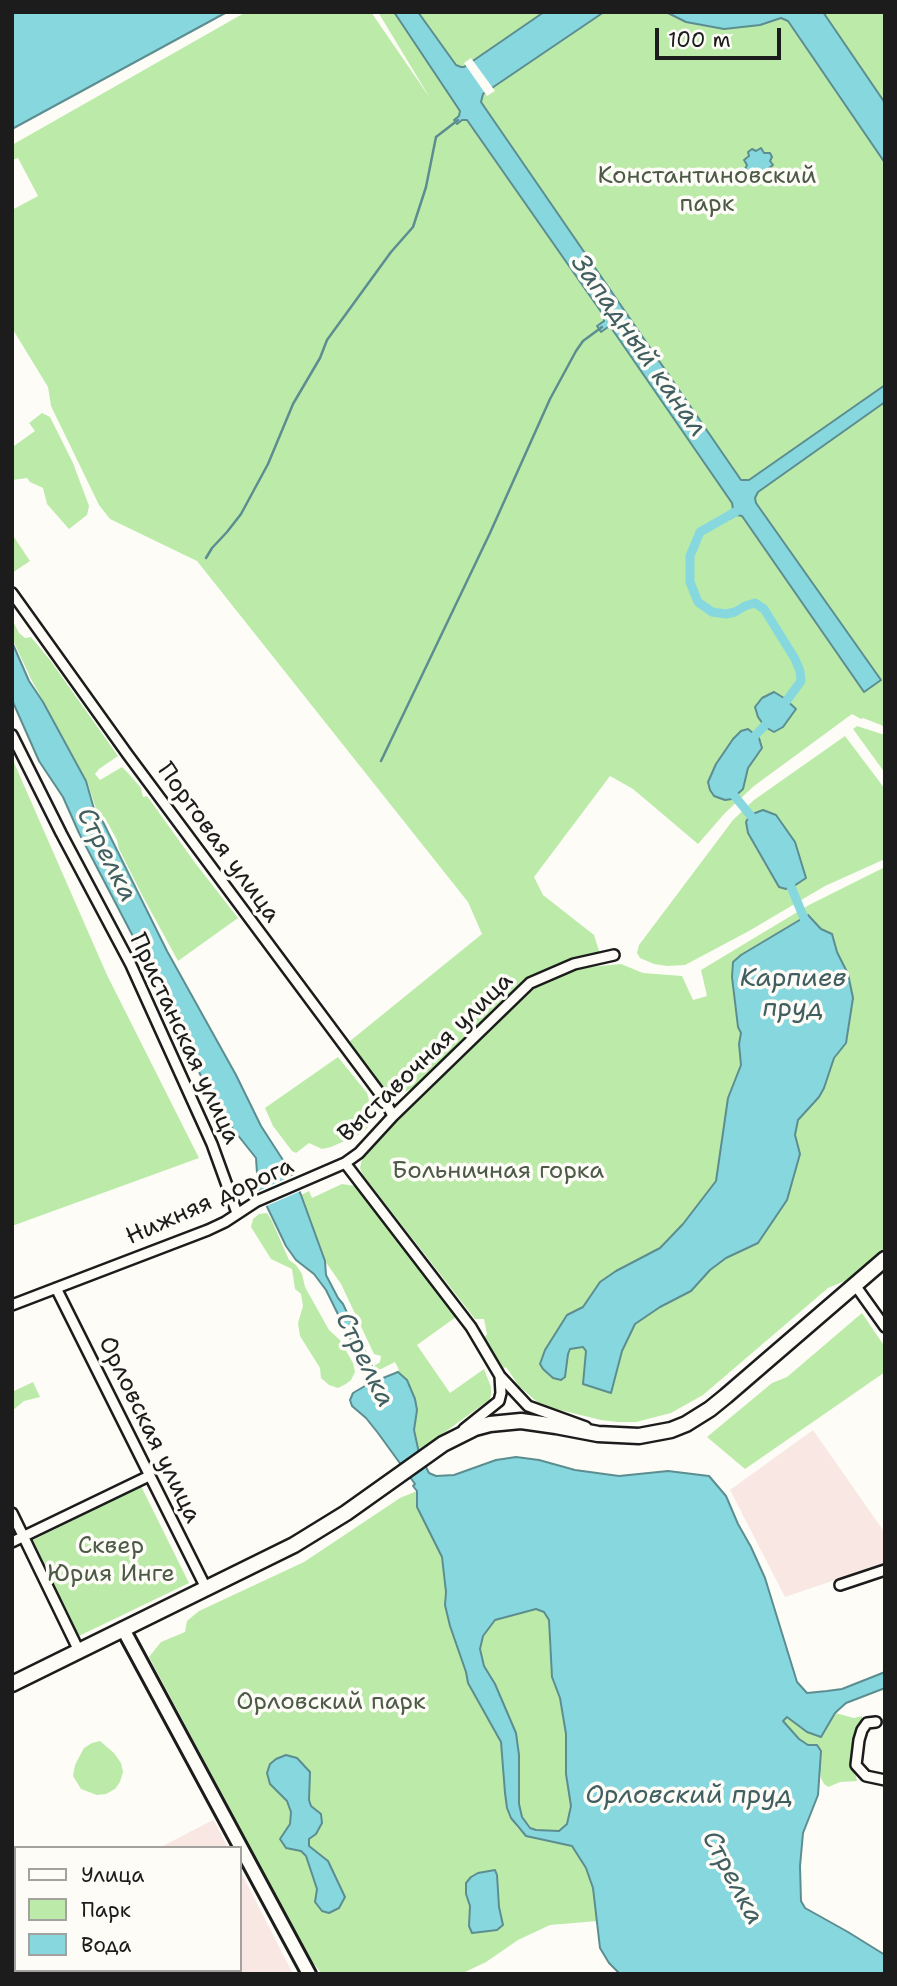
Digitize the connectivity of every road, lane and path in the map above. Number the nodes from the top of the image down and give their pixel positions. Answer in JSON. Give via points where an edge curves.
{"nodes":[{"id":1,"x":12,"y":593,"type":"edge"},
{"id":2,"x":12,"y":735,"type":"edge"},
{"id":3,"x":614,"y":955,"type":"dead end"},
{"id":4,"x":393,"y":1116,"type":"junction"},
{"id":5,"x":345,"y":1163,"type":"junction"},
{"id":6,"x":237,"y":1213,"type":"junction"},
{"id":7,"x":885,"y":1259,"type":"edge"},
{"id":8,"x":885,"y":1271,"type":"edge"},
{"id":9,"x":56,"y":1288,"type":"junction"},
{"id":10,"x":858,"y":1288,"type":"junction"},
{"id":11,"x":12,"y":1305,"type":"edge"},
{"id":12,"x":885,"y":1326,"type":"edge"},
{"id":13,"x":500,"y":1376,"type":"junction"},
{"id":14,"x":598,"y":1434,"type":"junction"},
{"id":15,"x":455,"y":1437,"type":"junction"},
{"id":16,"x":433,"y":1456,"type":"junction"},
{"id":17,"x":149,"y":1476,"type":"junction"},
{"id":18,"x":400,"y":1479,"type":"junction"},
{"id":19,"x":12,"y":1513,"type":"edge"},
{"id":20,"x":24,"y":1537,"type":"junction"},
{"id":21,"x":12,"y":1542,"type":"edge"},
{"id":22,"x":885,"y":1570,"type":"edge"},
{"id":23,"x":840,"y":1585,"type":"dead end"},
{"id":24,"x":206,"y":1588,"type":"junction"},
{"id":25,"x":125,"y":1634,"type":"junction"},
{"id":26,"x":79,"y":1651,"type":"junction"},
{"id":27,"x":12,"y":1684,"type":"edge"},
{"id":28,"x":12,"y":1694,"type":"edge"},
{"id":29,"x":876,"y":1722,"type":"dead end"},
{"id":30,"x":885,"y":1780,"type":"edge"},
{"id":31,"x":240,"y":1846,"type":"edge"},
{"id":32,"x":242,"y":1850,"type":"edge"},
{"id":33,"x":309,"y":1974,"type":"edge"}],
"edges":[{"from":1,"to":4,"type":"street","name":"Портовая улица"},
{"from":2,"to":6,"type":"street","name":"Пристанская улица","via":[[131,965],[212,1144]]},
{"from":3,"to":4,"type":"street","name":"Выставочная улица","via":[[574,964],[530,983]]},
{"from":4,"to":5,"type":"street","name":"Выставочная улица"},
{"from":5,"to":6,"type":"street","name":"Нижняя дорога"},
{"from":5,"to":13,"type":"street","via":[[471,1327]]},
{"from":6,"to":9,"type":"street","name":"Нижняя дорога","via":[[208,1230]]},
{"from":7,"to":10,"type":"main road"},
{"from":8,"to":10,"type":"main road"},
{"from":9,"to":11,"type":"street","name":"Нижняя дорога"},
{"from":9,"to":17,"type":"street","name":"Орловская улица"},
{"from":10,"to":12,"type":"street"},
{"from":10,"to":14,"type":"main road","via":[[698,1417],[656,1434]]},
{"from":10,"to":16,"type":"main road","via":[[723,1411],[686,1434],[619,1445],[509,1430],[471,1439]]},
{"from":13,"to":14,"type":"street","via":[[528,1406]]},
{"from":13,"to":15,"type":"street","via":[[499,1401]]},
{"from":14,"to":15,"type":"main road","via":[[507,1421]]},
{"from":15,"to":16,"type":"main road"},
{"from":16,"to":18,"type":"main road"},
{"from":17,"to":20,"type":"street"},
{"from":17,"to":24,"type":"street","name":"Орловская улица"},
{"from":18,"to":24,"type":"main road","via":[[294,1545]]},
{"from":18,"to":25,"type":"main road","via":[[330,1535]]},
{"from":19,"to":20,"type":"street"},
{"from":20,"to":21,"type":"street"},
{"from":20,"to":26,"type":"street"},
{"from":22,"to":23,"type":"street"},
{"from":24,"to":25,"type":"main road"},
{"from":25,"to":26,"type":"main road"},
{"from":25,"to":28,"type":"main road"},
{"from":25,"to":31,"type":"main road"},
{"from":26,"to":27,"type":"main road"},
{"from":29,"to":30,"type":"street","via":[[867,1723],[862,1730],[856,1765],[866,1776]]},
{"from":32,"to":33,"type":"main road"}]}
